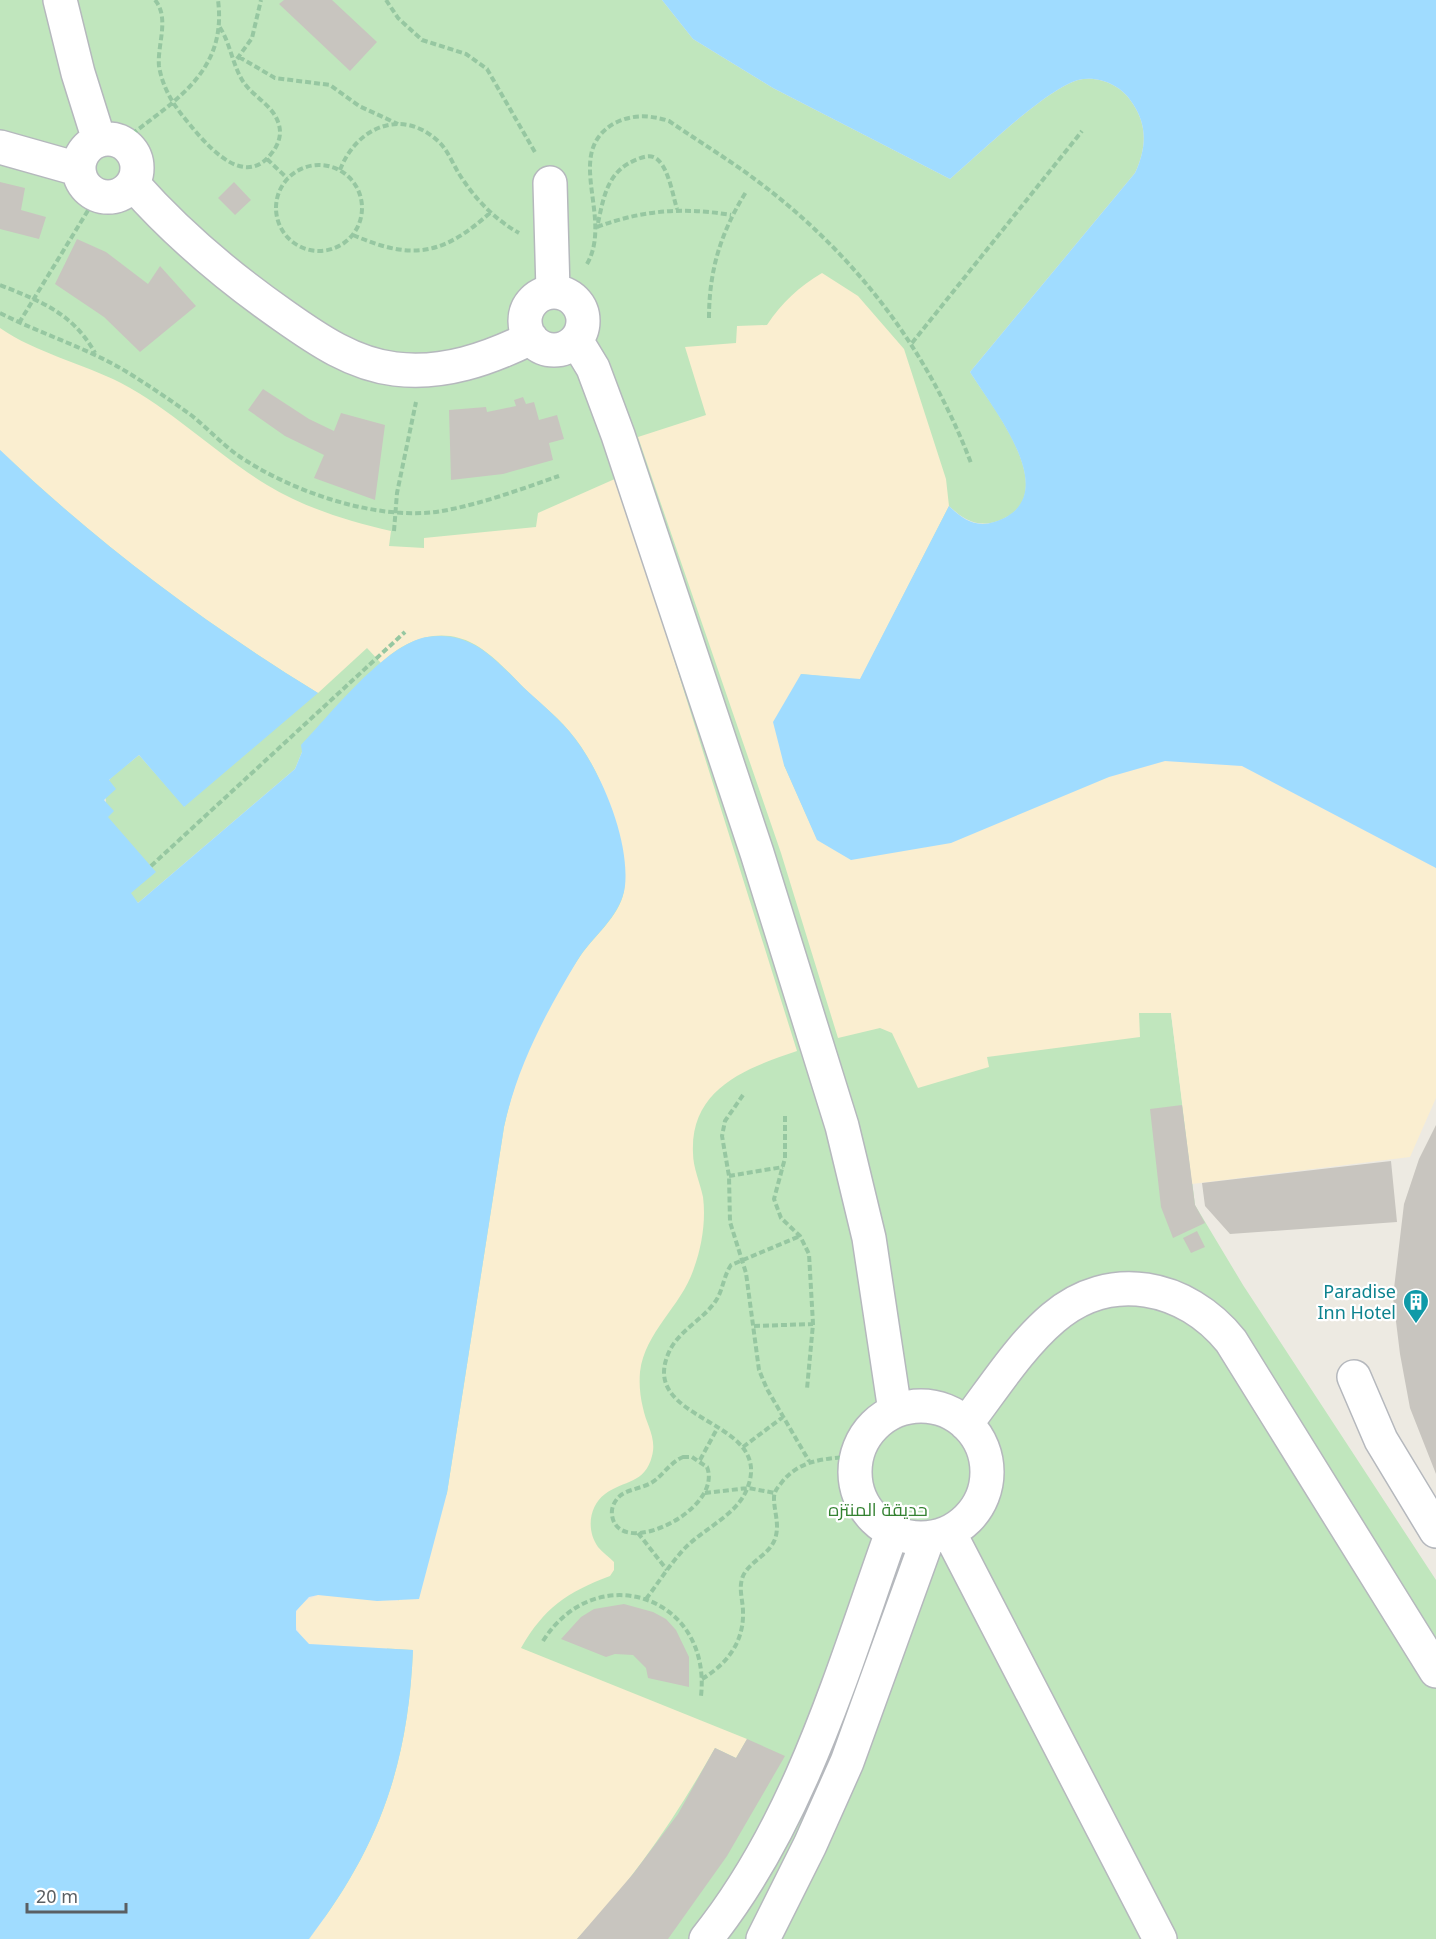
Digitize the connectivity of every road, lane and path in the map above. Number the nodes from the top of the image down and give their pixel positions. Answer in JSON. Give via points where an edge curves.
{"nodes":[{"id":1,"x":60,"y":0,"type":"edge"},
{"id":2,"x":155,"y":0,"type":"edge"},
{"id":3,"x":218,"y":0,"type":"edge"},
{"id":4,"x":261,"y":0,"type":"edge"},
{"id":5,"x":386,"y":0,"type":"edge"},
{"id":6,"x":219,"y":26,"type":"junction"},
{"id":7,"x":239,"y":57,"type":"junction"},
{"id":8,"x":235,"y":62,"type":"junction"},
{"id":9,"x":173,"y":102,"type":"junction"},
{"id":10,"x":402,"y":125,"type":"junction"},
{"id":11,"x":1082,"y":131,"type":"dead end"},
{"id":12,"x":110,"y":141,"type":"junction"},
{"id":13,"x":0,"y":147,"type":"edge"},
{"id":14,"x":267,"y":159,"type":"junction"},
{"id":15,"x":78,"y":169,"type":"junction"},
{"id":16,"x":340,"y":170,"type":"junction"},
{"id":17,"x":544,"y":171,"type":"joint"},
{"id":18,"x":287,"y":178,"type":"junction"},
{"id":19,"x":133,"y":184,"type":"junction"},
{"id":20,"x":746,"y":192,"type":"dead end"},
{"id":21,"x":97,"y":195,"type":"junction"},
{"id":22,"x":677,"y":209,"type":"junction"},
{"id":23,"x":491,"y":212,"type":"junction"},
{"id":24,"x":731,"y":215,"type":"junction"},
{"id":25,"x":597,"y":227,"type":"junction"},
{"id":26,"x":353,"y":235,"type":"junction"},
{"id":27,"x":552,"y":249,"type":"junction"},
{"id":28,"x":0,"y":285,"type":"edge"},
{"id":29,"x":560,"y":293,"type":"junction"},
{"id":30,"x":34,"y":299,"type":"junction"},
{"id":31,"x":0,"y":313,"type":"edge"},
{"id":32,"x":709,"y":318,"type":"dead end"},
{"id":33,"x":19,"y":322,"type":"junction"},
{"id":34,"x":531,"y":338,"type":"junction"},
{"id":35,"x":576,"y":340,"type":"junction"},
{"id":36,"x":912,"y":343,"type":"junction"},
{"id":37,"x":95,"y":354,"type":"junction"},
{"id":38,"x":422,"y":371,"type":"junction"},
{"id":39,"x":970,"y":463,"type":"dead end"},
{"id":40,"x":559,"y":477,"type":"dead end"},
{"id":41,"x":395,"y":512,"type":"junction"},
{"id":42,"x":394,"y":531,"type":"dead end"},
{"id":43,"x":405,"y":632,"type":"dead end"},
{"id":44,"x":151,"y":866,"type":"dead end"},
{"id":45,"x":743,"y":1095,"type":"dead end"},
{"id":46,"x":785,"y":1116,"type":"dead end"},
{"id":47,"x":783,"y":1167,"type":"junction"},
{"id":48,"x":729,"y":1176,"type":"junction"},
{"id":49,"x":800,"y":1236,"type":"junction"},
{"id":50,"x":743,"y":1259,"type":"junction"},
{"id":51,"x":813,"y":1324,"type":"junction"},
{"id":52,"x":754,"y":1326,"type":"junction"},
{"id":53,"x":1354,"y":1377,"type":"dead end"},
{"id":54,"x":807,"y":1389,"type":"dead end"},
{"id":55,"x":895,"y":1411,"type":"junction"},
{"id":56,"x":783,"y":1417,"type":"junction"},
{"id":57,"x":966,"y":1424,"type":"junction"},
{"id":58,"x":718,"y":1427,"type":"junction"},
{"id":59,"x":743,"y":1447,"type":"junction"},
{"id":60,"x":856,"y":1456,"type":"junction"},
{"id":61,"x":700,"y":1460,"type":"junction"},
{"id":62,"x":809,"y":1461,"type":"junction"},
{"id":63,"x":748,"y":1488,"type":"junction"},
{"id":64,"x":705,"y":1492,"type":"junction"},
{"id":65,"x":775,"y":1493,"type":"junction"},
{"id":66,"x":1436,"y":1531,"type":"edge"},
{"id":67,"x":892,"y":1532,"type":"junction"},
{"id":68,"x":638,"y":1533,"type":"junction"},
{"id":69,"x":938,"y":1535,"type":"junction"},
{"id":70,"x":667,"y":1570,"type":"junction"},
{"id":71,"x":646,"y":1599,"type":"junction"},
{"id":72,"x":543,"y":1641,"type":"dead end"},
{"id":73,"x":1436,"y":1671,"type":"edge"},
{"id":74,"x":702,"y":1679,"type":"junction"},
{"id":75,"x":700,"y":1696,"type":"dead end"},
{"id":76,"x":705,"y":1939,"type":"edge"},
{"id":77,"x":763,"y":1939,"type":"edge"},
{"id":78,"x":1160,"y":1939,"type":"edge"}],
"edges":[{"from":1,"to":12,"type":"lane","via":[[78,73]]},
{"from":2,"to":9,"type":"path","via":[[162,12],[159,66]]},
{"from":3,"to":6,"type":"path"},
{"from":4,"to":7,"type":"path","via":[[252,38]]},
{"from":5,"to":17,"type":"path","via":[[398,18],[423,40],[466,54],[487,69]]},
{"from":6,"to":8,"type":"path"},
{"from":6,"to":9,"type":"path","via":[[199,76]]},
{"from":7,"to":8,"type":"path"},
{"from":7,"to":10,"type":"path","via":[[275,78],[330,85],[379,117]]},
{"from":8,"to":14,"type":"path","via":[[242,81],[275,114],[279,126],[279,138]]},
{"from":9,"to":12,"type":"path"},
{"from":9,"to":14,"type":"path","via":[[223,159],[244,167]]},
{"from":10,"to":16,"type":"path","via":[[387,125],[362,136]]},
{"from":10,"to":23,"type":"path","via":[[440,142],[470,189]]},
{"from":11,"to":36,"type":"path"},
{"from":12,"to":15,"type":"lane","via":[[84,151]]},
{"from":12,"to":19,"type":"lane","via":[[131,149],[137,160]]},
{"from":13,"to":15,"type":"lane"},
{"from":14,"to":18,"type":"path"},
{"from":15,"to":21,"type":"lane","via":[[81,180]]},
{"from":16,"to":18,"type":"path","via":[[312,165]]},
{"from":16,"to":26,"type":"path","via":[[354,183],[362,200],[363,212]]},
{"from":17,"to":27,"type":"lane"},
{"from":18,"to":26,"type":"path","via":[[276,203],[282,230],[291,240],[302,248],[323,250],[342,244]]},
{"from":19,"to":21,"type":"lane","via":[[117,196]]},
{"from":19,"to":38,"type":"lane","via":[[207,260],[309,334],[366,362]]},
{"from":20,"to":24,"type":"path"},
{"from":21,"to":30,"type":"path"},
{"from":22,"to":24,"type":"path"},
{"from":22,"to":25,"type":"path","via":[[623,218]]},
{"from":22,"to":25,"type":"path","via":[[662,164],[656,158],[644,157],[628,163],[612,177]]},
{"from":23,"to":26,"type":"path","via":[[459,238],[425,250],[390,249]]},
{"from":23,"to":27,"type":"path","via":[[515,231]]},
{"from":24,"to":32,"type":"path","via":[[716,254]]},
{"from":25,"to":29,"type":"path","via":[[595,248]]},
{"from":25,"to":36,"type":"path","via":[[589,172],[590,159],[602,135],[624,119],[654,116],[669,121],[756,180],[828,241],[860,274]]},
{"from":27,"to":29,"type":"lane"},
{"from":28,"to":30,"type":"path"},
{"from":29,"to":34,"type":"lane","via":[[534,300],[528,308],[525,319]]},
{"from":29,"to":35,"type":"lane","via":[[578,304],[582,313],[584,322]]},
{"from":30,"to":33,"type":"path"},
{"from":30,"to":37,"type":"path","via":[[73,321]]},
{"from":31,"to":33,"type":"path"},
{"from":33,"to":37,"type":"path"},
{"from":34,"to":35,"type":"lane","via":[[538,345],[558,350]]},
{"from":34,"to":38,"type":"lane","via":[[471,362]]},
{"from":35,"to":55,"type":"lane","via":[[593,368],[618,435],[823,1062],[869,1238]]},
{"from":36,"to":39,"type":"path","via":[[937,386]]},
{"from":37,"to":41,"type":"path","via":[[190,415],[235,454],[288,484],[324,497]]},
{"from":38,"to":41,"type":"path"},
{"from":40,"to":41,"type":"path","via":[[439,512]]},
{"from":41,"to":42,"type":"path"},
{"from":43,"to":44,"type":"path"},
{"from":45,"to":48,"type":"path","via":[[725,1121],[722,1136]]},
{"from":46,"to":47,"type":"path"},
{"from":47,"to":48,"type":"path"},
{"from":47,"to":49,"type":"path","via":[[775,1188],[776,1209]]},
{"from":48,"to":50,"type":"path","via":[[730,1222]]},
{"from":49,"to":50,"type":"path"},
{"from":49,"to":51,"type":"path","via":[[809,1254]]},
{"from":50,"to":52,"type":"path"},
{"from":50,"to":58,"type":"path","via":[[726,1272],[716,1300],[680,1336],[666,1360],[668,1387],[675,1399]]},
{"from":51,"to":52,"type":"path"},
{"from":51,"to":54,"type":"path"},
{"from":52,"to":56,"type":"path","via":[[759,1370]]},
{"from":53,"to":66,"type":"lane","via":[[1381,1440]]},
{"from":55,"to":57,"type":"lane","via":[[925,1406],[940,1409]]},
{"from":55,"to":60,"type":"lane","via":[[870,1429]]},
{"from":56,"to":59,"type":"path"},
{"from":56,"to":62,"type":"path"},
{"from":57,"to":69,"type":"lane","via":[[982,1447],[985,1490],[972,1515]]},
{"from":57,"to":73,"type":"lane","via":[[1036,1335],[1084,1298],[1138,1289],[1157,1291],[1191,1304],[1231,1341]]},
{"from":58,"to":59,"type":"path"},
{"from":58,"to":61,"type":"path"},
{"from":59,"to":63,"type":"path","via":[[750,1467]]},
{"from":60,"to":62,"type":"path"},
{"from":60,"to":67,"type":"lane","via":[[854,1471],[860,1501],[879,1524]]},
{"from":61,"to":64,"type":"path","via":[[710,1475]]},
{"from":61,"to":68,"type":"path","via":[[692,1456],[674,1461],[652,1483],[618,1497],[612,1509],[614,1522],[625,1532]]},
{"from":62,"to":65,"type":"path","via":[[788,1474]]},
{"from":63,"to":64,"type":"path"},
{"from":63,"to":65,"type":"path"},
{"from":63,"to":70,"type":"path","via":[[738,1504],[700,1534]]},
{"from":64,"to":68,"type":"path","via":[[677,1519]]},
{"from":65,"to":74,"type":"path","via":[[775,1538],[743,1577],[743,1621],[738,1641],[722,1666]]},
{"from":67,"to":69,"type":"lane","via":[[916,1538]]},
{"from":67,"to":76,"type":"lane","via":[[807,1765],[752,1872]]},
{"from":68,"to":70,"type":"path"},
{"from":69,"to":77,"type":"lane","via":[[847,1762]]},
{"from":69,"to":78,"type":"lane"},
{"from":70,"to":71,"type":"path"},
{"from":71,"to":72,"type":"path","via":[[611,1594],[578,1604],[552,1626]]},
{"from":71,"to":74,"type":"path","via":[[676,1616],[687,1630],[695,1645]]},
{"from":74,"to":75,"type":"path"}]}
